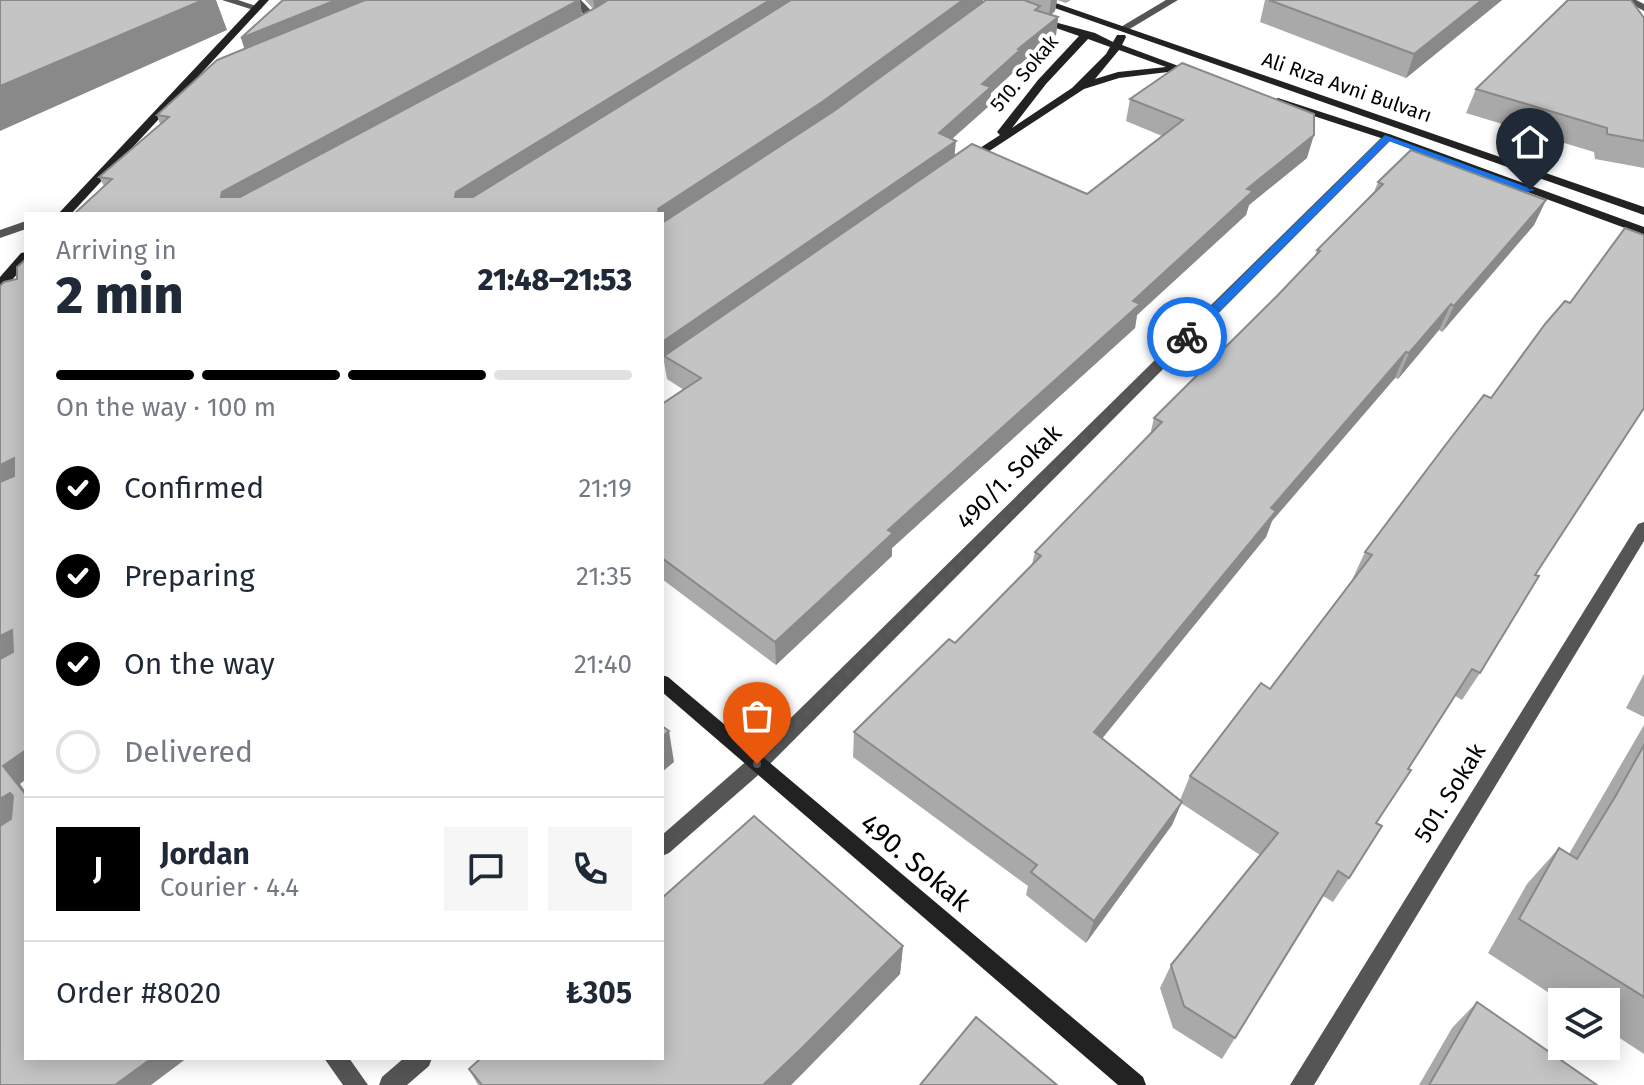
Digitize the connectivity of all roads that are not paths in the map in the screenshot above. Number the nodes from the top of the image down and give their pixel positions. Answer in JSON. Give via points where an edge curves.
{"nodes":[{"id":1,"x":227,"y":0,"type":"edge"},
{"id":2,"x":576,"y":0,"type":"edge"},
{"id":3,"x":1037,"y":0,"type":"edge"},
{"id":4,"x":1173,"y":0,"type":"edge"},
{"id":5,"x":1629,"y":0,"type":"edge"},
{"id":6,"x":261,"y":4,"type":"edge"},
{"id":7,"x":1644,"y":8,"type":"edge"},
{"id":8,"x":605,"y":13,"type":"edge"},
{"id":9,"x":1033,"y":16,"type":"edge"},
{"id":10,"x":594,"y":20,"type":"junction"},
{"id":11,"x":580,"y":27,"type":"edge"},
{"id":12,"x":1124,"y":28,"type":"junction"},
{"id":13,"x":1085,"y":36,"type":"junction"},
{"id":14,"x":1118,"y":47,"type":"junction"},
{"id":15,"x":1185,"y":70,"type":"junction"},
{"id":16,"x":211,"y":77,"type":"edge"},
{"id":17,"x":1214,"y":80,"type":"edge"},
{"id":18,"x":1083,"y":87,"type":"junction"},
{"id":19,"x":182,"y":89,"type":"junction"},
{"id":20,"x":1272,"y":99,"type":"edge"},
{"id":21,"x":1388,"y":137,"type":"junction"},
{"id":22,"x":997,"y":139,"type":"junction"},
{"id":23,"x":959,"y":166,"type":"edge"},
{"id":24,"x":1644,"y":211,"type":"edge"},
{"id":25,"x":66,"y":212,"type":"edge"},
{"id":26,"x":24,"y":226,"type":"edge"},
{"id":27,"x":1644,"y":231,"type":"edge"},
{"id":28,"x":0,"y":234,"type":"edge"},
{"id":29,"x":24,"y":258,"type":"edge"},
{"id":30,"x":0,"y":285,"type":"edge"},
{"id":31,"x":1644,"y":528,"type":"edge"},
{"id":32,"x":664,"y":684,"type":"edge"},
{"id":33,"x":757,"y":764,"type":"junction"},
{"id":34,"x":664,"y":845,"type":"edge"},
{"id":35,"x":337,"y":1060,"type":"edge"},
{"id":36,"x":419,"y":1060,"type":"edge"},
{"id":37,"x":357,"y":1085,"type":"edge"},
{"id":38,"x":390,"y":1085,"type":"edge"},
{"id":39,"x":1135,"y":1085,"type":"edge"},
{"id":40,"x":1301,"y":1085,"type":"edge"}],
"edges":[{"from":1,"to":6,"type":"street"},
{"from":2,"to":10,"type":"street"},
{"from":3,"to":12,"type":"main road","name":"Ali Rıza Avni Bulvarı"},
{"from":4,"to":12,"type":"street"},
{"from":5,"to":7,"type":"street"},
{"from":6,"to":19,"type":"main road"},
{"from":8,"to":10,"type":"street"},
{"from":9,"to":13,"type":"main road"},
{"from":10,"to":11,"type":"street"},
{"from":12,"to":13,"type":"main road"},
{"from":12,"to":14,"type":"main road"},
{"from":12,"to":24,"type":"main road","name":"Ali Rıza Avni Bulvarı"},
{"from":13,"to":14,"type":"main road"},
{"from":13,"to":22,"type":"main road","name":"510. Sokak"},
{"from":14,"to":15,"type":"main road"},
{"from":14,"to":18,"type":"main road","name":"510. Sokak"},
{"from":15,"to":17,"type":"main road"},
{"from":15,"to":18,"type":"main road","via":[[1142,70]]},
{"from":16,"to":19,"type":"street"},
{"from":18,"to":22,"type":"main road","name":"510. Sokak"},
{"from":19,"to":25,"type":"main road"},
{"from":20,"to":21,"type":"main road","name":"Ali Rıza Avni Bulvarı"},
{"from":21,"to":27,"type":"main road","name":"Ali Rıza Avni Bulvarı"},
{"from":21,"to":33,"type":"street","name":"490/1. Sokak"},
{"from":22,"to":23,"type":"main road","name":"510. Sokak"},
{"from":26,"to":28,"type":"street"},
{"from":29,"to":30,"type":"main road"},
{"from":31,"to":40,"type":"street","name":"501. Sokak"},
{"from":32,"to":33,"type":"main road","name":"490. Sokak"},
{"from":33,"to":34,"type":"street","name":"490/1. Sokak"},
{"from":33,"to":39,"type":"main road","name":"490. Sokak"},
{"from":35,"to":37,"type":"street"},
{"from":36,"to":38,"type":"street"}]}
